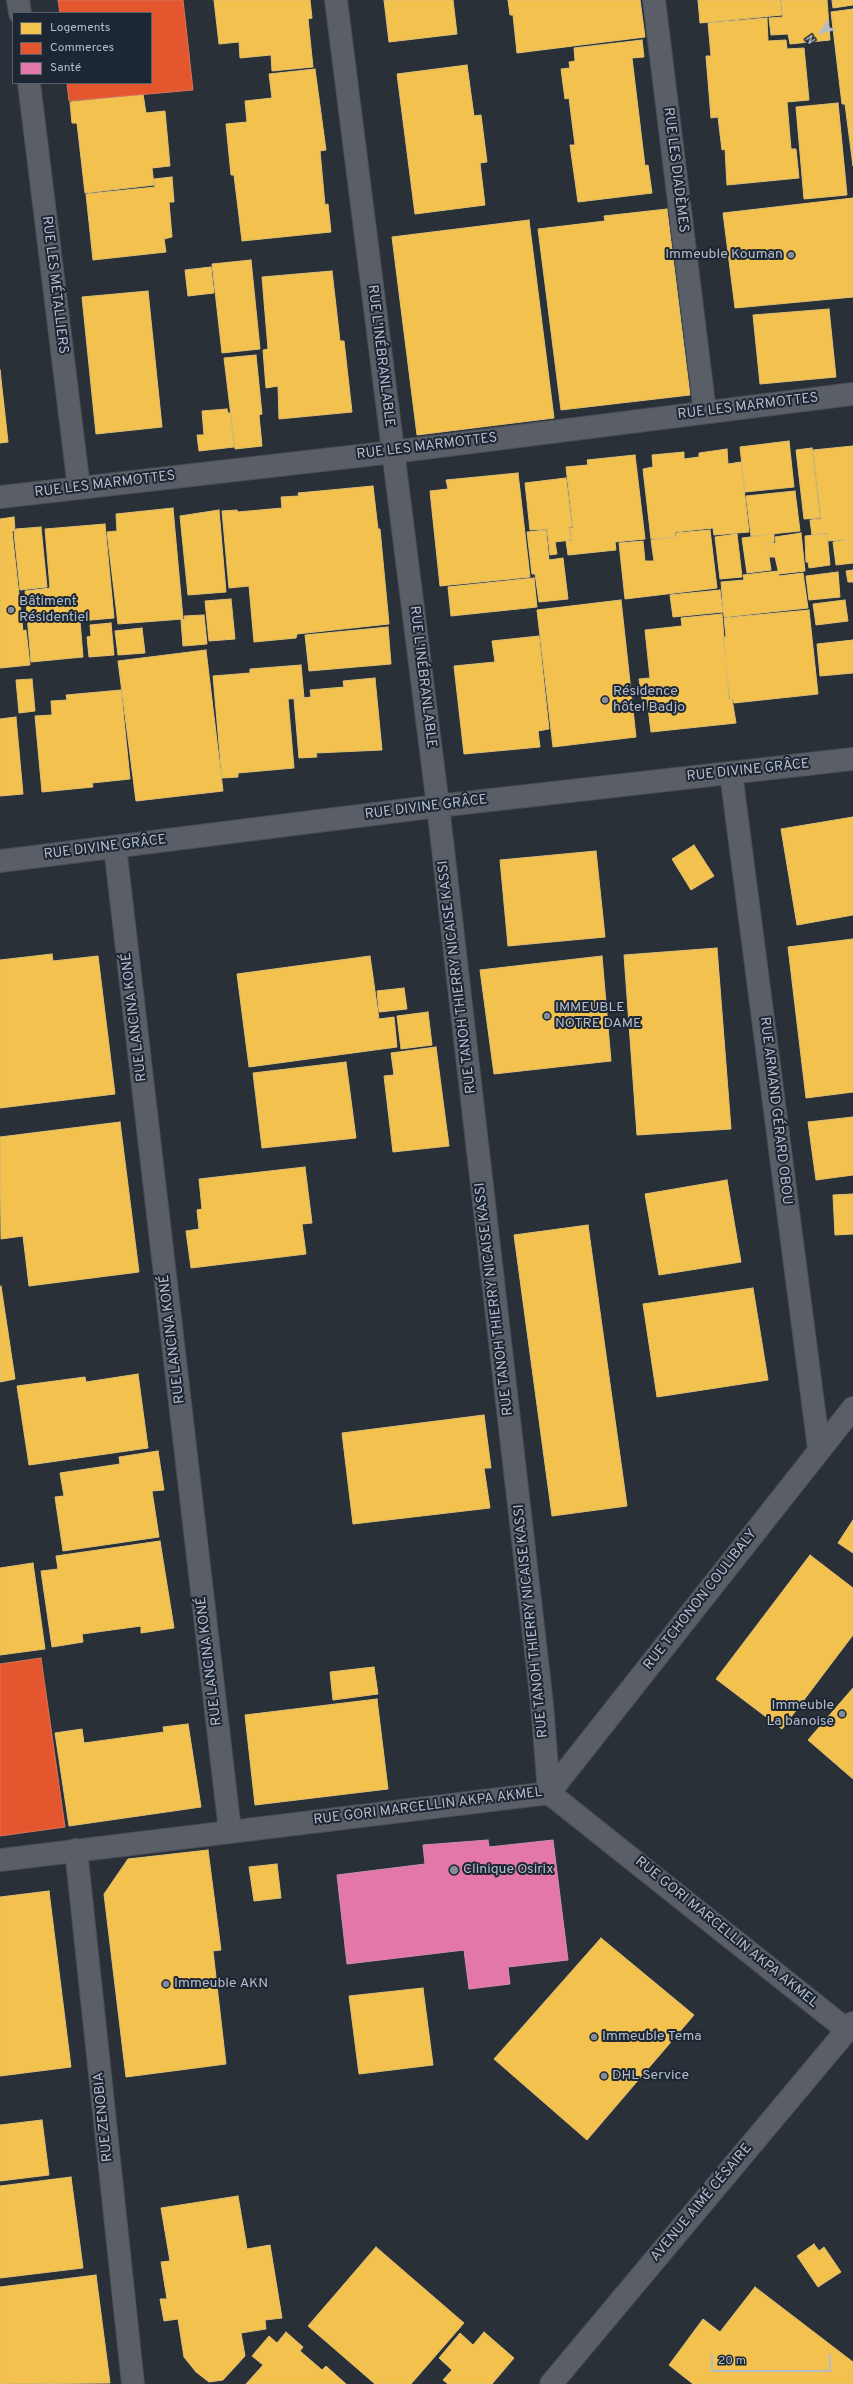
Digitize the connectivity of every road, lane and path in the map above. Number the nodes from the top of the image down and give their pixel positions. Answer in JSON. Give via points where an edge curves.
{"nodes":[{"id":1,"x":18,"y":0,"type":"edge"},
{"id":2,"x":336,"y":0,"type":"edge"},
{"id":3,"x":654,"y":0,"type":"edge"},
{"id":4,"x":20,"y":12,"type":"edge"},
{"id":5,"x":28,"y":84,"type":"edge"},
{"id":6,"x":853,"y":394,"type":"edge"},
{"id":7,"x":705,"y":412,"type":"junction"},
{"id":8,"x":392,"y":452,"type":"junction"},
{"id":9,"x":79,"y":488,"type":"junction"},
{"id":10,"x":0,"y":497,"type":"edge"},
{"id":11,"x":853,"y":759,"type":"edge"},
{"id":12,"x":731,"y":773,"type":"junction"},
{"id":13,"x":438,"y":806,"type":"junction"},
{"id":14,"x":115,"y":847,"type":"junction"},
{"id":15,"x":0,"y":861,"type":"edge"},
{"id":16,"x":853,"y":1408,"type":"edge"},
{"id":17,"x":819,"y":1449,"type":"junction"},
{"id":18,"x":549,"y":1792,"type":"junction"},
{"id":19,"x":230,"y":1831,"type":"junction"},
{"id":20,"x":76,"y":1850,"type":"junction"},
{"id":21,"x":0,"y":1860,"type":"edge"},
{"id":22,"x":850,"y":2026,"type":"edge"},
{"id":23,"x":132,"y":2384,"type":"edge"},
{"id":24,"x":551,"y":2384,"type":"edge"}],
"edges":[{"from":1,"to":4,"type":"street"},
{"from":2,"to":8,"type":"street","name":"RUE L'INÉBRANLABLE"},
{"from":3,"to":7,"type":"street","name":"RUE LES DIADÈMES"},
{"from":5,"to":9,"type":"street","name":"RUE LES MÉTALLIERS"},
{"from":6,"to":7,"type":"street","name":"RUE LES MARMOTTES"},
{"from":7,"to":8,"type":"street","name":"RUE LES MARMOTTES"},
{"from":8,"to":9,"type":"street","name":"RUE LES MARMOTTES"},
{"from":8,"to":13,"type":"street","name":"RUE L'INÉBRANLABLE"},
{"from":9,"to":10,"type":"street","name":"RUE LES MARMOTTES"},
{"from":11,"to":12,"type":"street","name":"RUE DIVINE GRÂCE"},
{"from":12,"to":13,"type":"street","name":"RUE DIVINE GRÂCE"},
{"from":12,"to":17,"type":"street","name":"RUE ARMAND GÉRARD OBOU"},
{"from":13,"to":14,"type":"street","name":"RUE DIVINE GRÂCE"},
{"from":13,"to":18,"type":"street","name":"RUE TANOH THIERRY NICAISE KASSI","via":[[541,1696]]},
{"from":14,"to":15,"type":"street","name":"RUE DIVINE GRÂCE"},
{"from":14,"to":19,"type":"street","name":"RUE LANCINA KONÉ"},
{"from":16,"to":17,"type":"street","name":"RUE TCHONON COULIBALY"},
{"from":17,"to":18,"type":"street","name":"RUE TCHONON COULIBALY"},
{"from":18,"to":19,"type":"street","name":"RUE GORI MARCELLIN AKPA AKMEL"},
{"from":18,"to":22,"type":"street","name":"RUE GORI MARCELLIN AKPA AKMEL"},
{"from":19,"to":20,"type":"street","name":"RUE GORI MARCELLIN AKPA AKMEL"},
{"from":20,"to":21,"type":"street","name":"RUE GORI MARCELLIN AKPA AKMEL"},
{"from":20,"to":23,"type":"street","name":"RUE ZENOBIA"},
{"from":22,"to":24,"type":"street","name":"AVENUE AIMÉ CÉSAIRE"}]}
